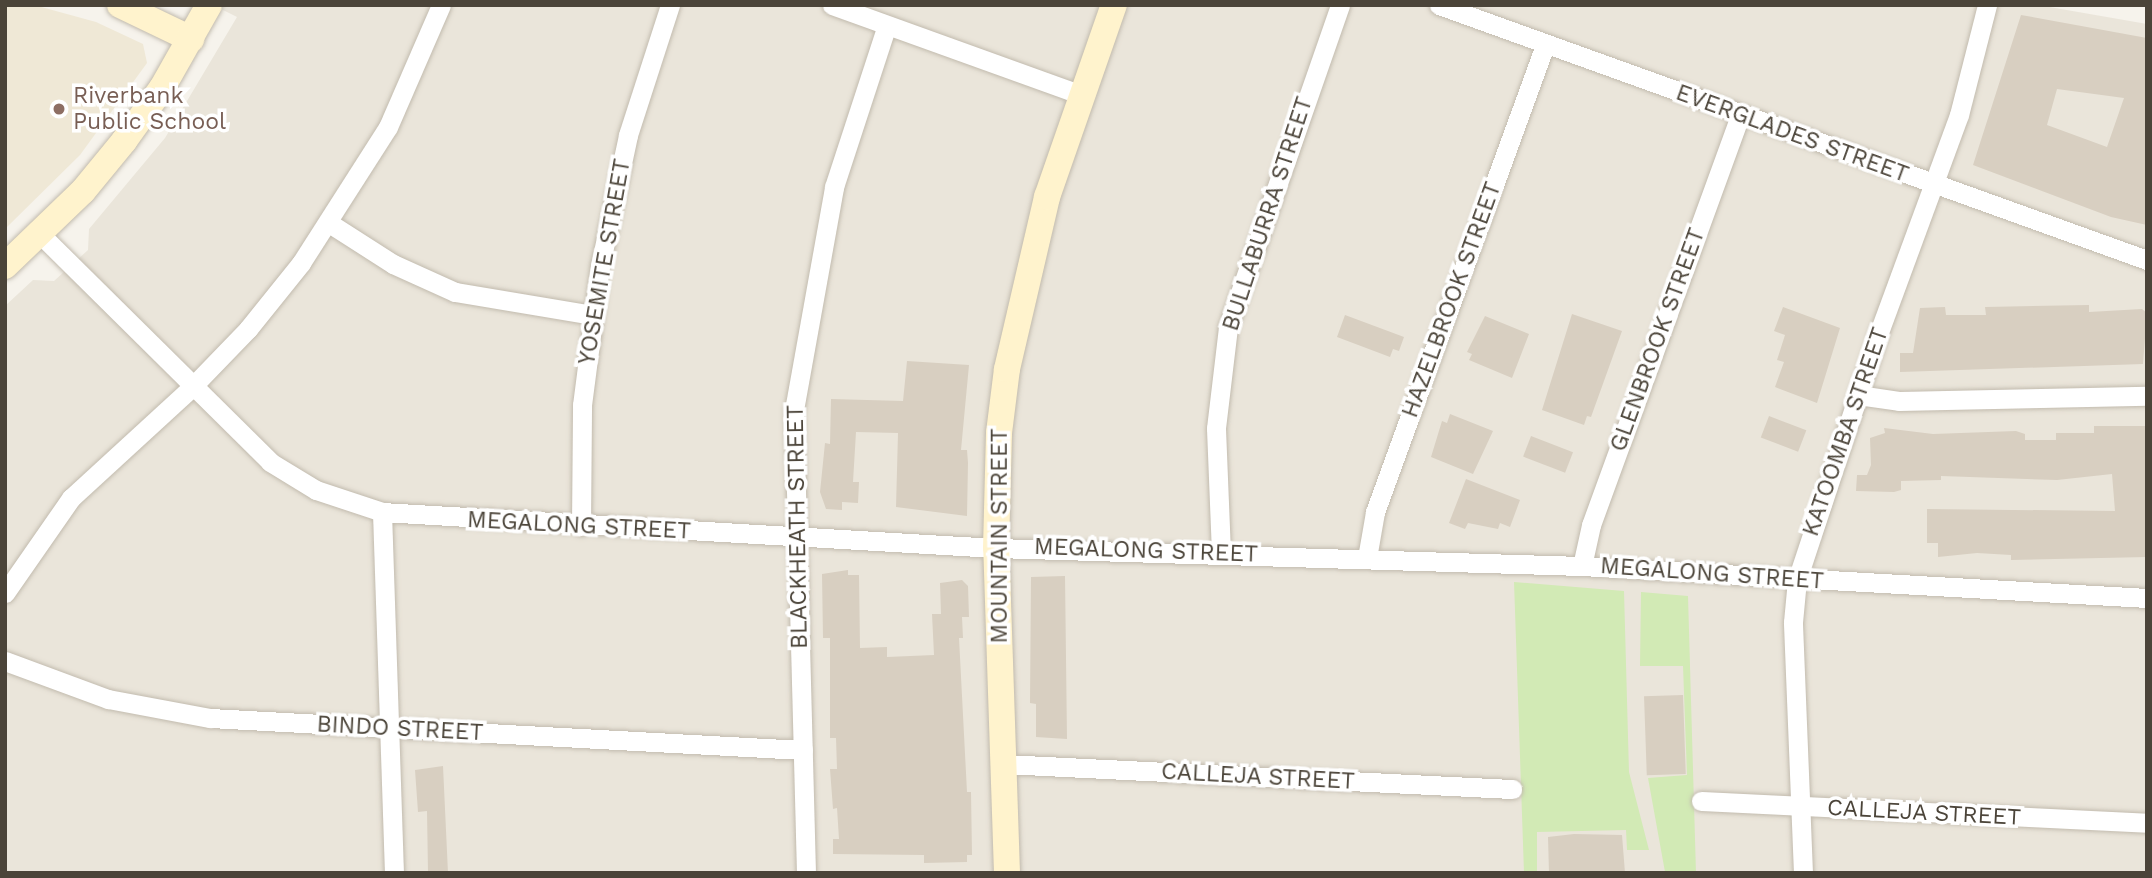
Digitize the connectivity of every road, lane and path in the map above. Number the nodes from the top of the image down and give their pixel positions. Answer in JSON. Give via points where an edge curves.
{"nodes":[{"id":1,"x":120,"y":5,"type":"edge"},
{"id":2,"x":209,"y":5,"type":"edge"},
{"id":3,"x":441,"y":5,"type":"edge"},
{"id":4,"x":670,"y":5,"type":"edge"},
{"id":5,"x":832,"y":5,"type":"edge"},
{"id":6,"x":1114,"y":5,"type":"edge"},
{"id":7,"x":1340,"y":5,"type":"edge"},
{"id":8,"x":1439,"y":5,"type":"edge"},
{"id":9,"x":1987,"y":5,"type":"edge"},
{"id":10,"x":887,"y":25,"type":"junction"},
{"id":11,"x":191,"y":39,"type":"junction"},
{"id":12,"x":1545,"y":44,"type":"junction"},
{"id":13,"x":1082,"y":95,"type":"junction"},
{"id":14,"x":1740,"y":115,"type":"junction"},
{"id":15,"x":1934,"y":186,"type":"junction"},
{"id":16,"x":329,"y":223,"type":"junction"},
{"id":17,"x":40,"y":234,"type":"junction"},
{"id":18,"x":2147,"y":260,"type":"edge"},
{"id":19,"x":5,"y":265,"type":"edge"},
{"id":20,"x":593,"y":315,"type":"junction"},
{"id":21,"x":192,"y":387,"type":"junction"},
{"id":22,"x":1858,"y":394,"type":"junction"},
{"id":23,"x":2147,"y":396,"type":"edge"},
{"id":24,"x":382,"y":512,"type":"junction"},
{"id":25,"x":581,"y":526,"type":"junction"},
{"id":26,"x":796,"y":537,"type":"junction"},
{"id":27,"x":996,"y":548,"type":"junction"},
{"id":28,"x":1221,"y":553,"type":"junction"},
{"id":29,"x":1367,"y":558,"type":"junction"},
{"id":30,"x":1582,"y":566,"type":"junction"},
{"id":31,"x":1797,"y":580,"type":"junction"},
{"id":32,"x":5,"y":593,"type":"edge"},
{"id":33,"x":2147,"y":598,"type":"edge"},
{"id":34,"x":5,"y":661,"type":"edge"},
{"id":35,"x":389,"y":728,"type":"junction"},
{"id":36,"x":803,"y":750,"type":"junction"},
{"id":37,"x":1004,"y":764,"type":"junction"},
{"id":38,"x":1512,"y":789,"type":"dead end"},
{"id":39,"x":1701,"y":801,"type":"dead end"},
{"id":40,"x":1801,"y":807,"type":"junction"},
{"id":41,"x":2147,"y":823,"type":"edge"},
{"id":42,"x":394,"y":873,"type":"edge"},
{"id":43,"x":806,"y":873,"type":"edge"},
{"id":44,"x":1007,"y":873,"type":"edge"},
{"id":45,"x":1803,"y":873,"type":"edge"}],
"edges":[{"from":1,"to":11,"type":"street"},
{"from":2,"to":11,"type":"street"},
{"from":3,"to":16,"type":"street","via":[[388,127]]},
{"from":4,"to":20,"type":"street","name":"YOSEMITE STREET","via":[[628,135]]},
{"from":5,"to":10,"type":"street"},
{"from":6,"to":13,"type":"street","name":"MOUNTAIN STREET"},
{"from":7,"to":28,"type":"street","name":"BULLABURRA STREET","via":[[1228,327],[1216,428]]},
{"from":8,"to":12,"type":"street","name":"EVERGLADES STREET"},
{"from":9,"to":15,"type":"street","name":"KATOOMBA STREET","via":[[1967,88]]},
{"from":10,"to":13,"type":"street"},
{"from":10,"to":26,"type":"street","name":"BLACKHEATH STREET","via":[[834,187],[813,287],[794,410]]},
{"from":11,"to":17,"type":"street","via":[[124,141]]},
{"from":12,"to":14,"type":"street","name":"EVERGLADES STREET"},
{"from":12,"to":29,"type":"street","name":"HAZELBROOK STREET","via":[[1375,512]]},
{"from":13,"to":27,"type":"street","name":"MOUNTAIN STREET","via":[[1046,197],[1017,313],[999,433]]},
{"from":14,"to":15,"type":"street","name":"EVERGLADES STREET"},
{"from":14,"to":30,"type":"street","name":"GLENBROOK STREET","via":[[1591,525]]},
{"from":15,"to":18,"type":"street","name":"EVERGLADES STREET"},
{"from":15,"to":22,"type":"street","name":"KATOOMBA STREET"},
{"from":16,"to":20,"type":"street","via":[[393,264],[455,292]]},
{"from":16,"to":21,"type":"street","via":[[248,329]]},
{"from":17,"to":19,"type":"street"},
{"from":17,"to":21,"type":"street","name":"MEGALONG STREET"},
{"from":20,"to":25,"type":"street","name":"YOSEMITE STREET","via":[[582,405]]},
{"from":21,"to":24,"type":"street","name":"MEGALONG STREET","via":[[270,462],[316,490]]},
{"from":21,"to":32,"type":"street","via":[[71,498]]},
{"from":22,"to":23,"type":"street","via":[[1899,401]]},
{"from":22,"to":31,"type":"street","name":"KATOOMBA STREET"},
{"from":24,"to":25,"type":"street","name":"MEGALONG STREET"},
{"from":24,"to":35,"type":"street"},
{"from":25,"to":26,"type":"street","name":"MEGALONG STREET"},
{"from":26,"to":27,"type":"street","name":"MEGALONG STREET"},
{"from":26,"to":36,"type":"street","name":"BLACKHEATH STREET"},
{"from":27,"to":28,"type":"street","name":"MEGALONG STREET"},
{"from":27,"to":37,"type":"street","name":"MOUNTAIN STREET"},
{"from":28,"to":29,"type":"street","name":"MEGALONG STREET"},
{"from":29,"to":30,"type":"street","name":"MEGALONG STREET"},
{"from":30,"to":31,"type":"street","name":"MEGALONG STREET"},
{"from":31,"to":33,"type":"street","name":"MEGALONG STREET"},
{"from":31,"to":40,"type":"street","name":"KATOOMBA STREET","via":[[1793,622]]},
{"from":34,"to":35,"type":"street","name":"BINDO STREET","via":[[73,688],[140,707],[211,718]]},
{"from":35,"to":36,"type":"street","name":"BINDO STREET"},
{"from":35,"to":42,"type":"street"},
{"from":36,"to":43,"type":"street","name":"BLACKHEATH STREET"},
{"from":37,"to":38,"type":"street","name":"CALLEJA STREET"},
{"from":37,"to":44,"type":"street","name":"MOUNTAIN STREET"},
{"from":39,"to":40,"type":"street","name":"CALLEJA STREET"},
{"from":40,"to":41,"type":"street","name":"CALLEJA STREET"},
{"from":40,"to":45,"type":"street","name":"KATOOMBA STREET"}]}
